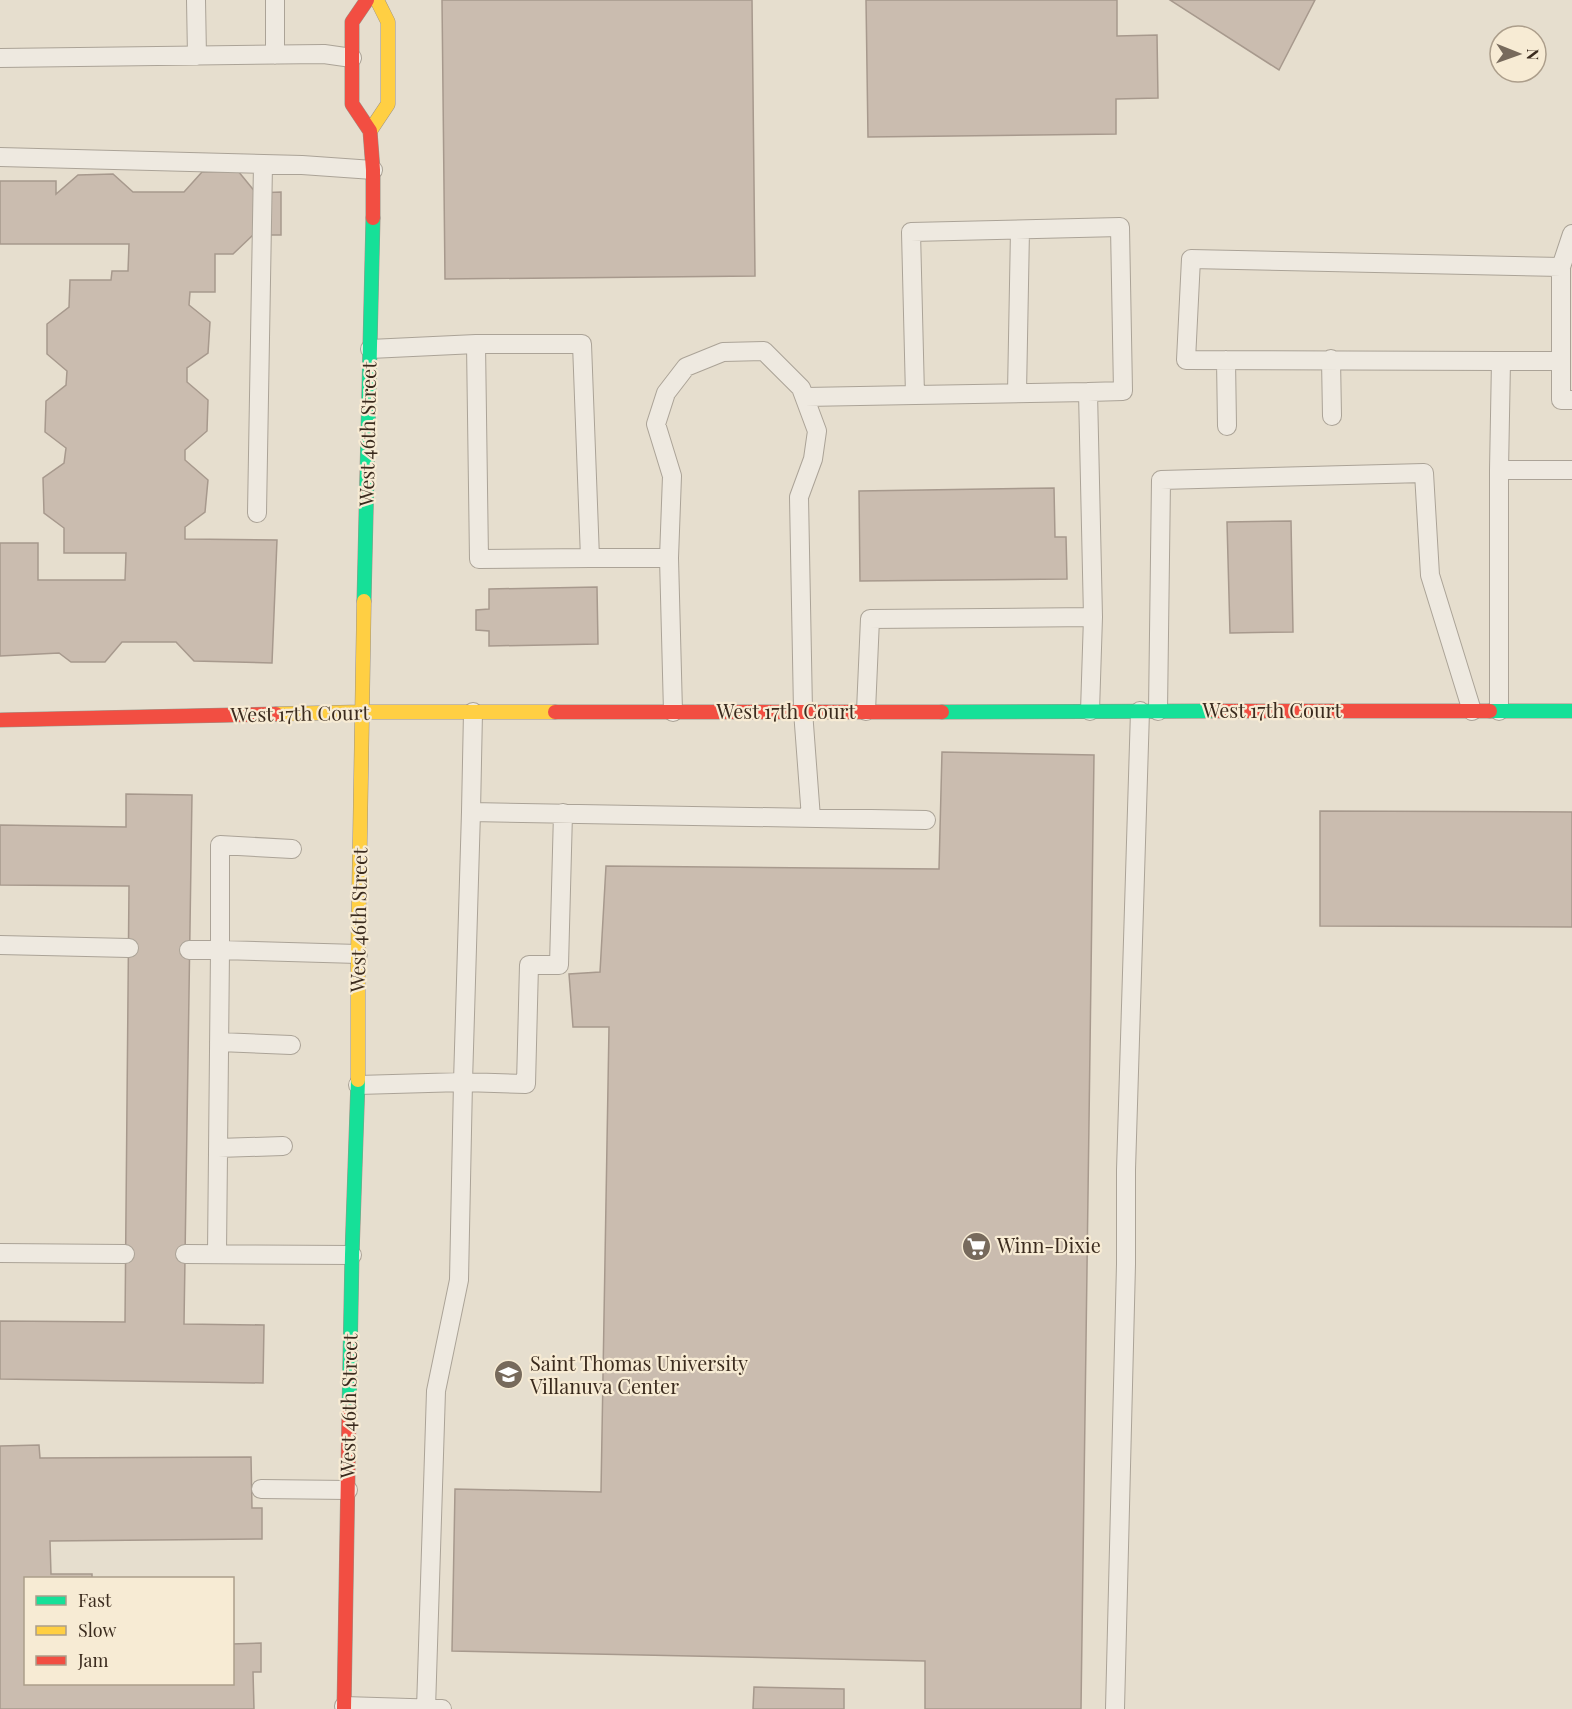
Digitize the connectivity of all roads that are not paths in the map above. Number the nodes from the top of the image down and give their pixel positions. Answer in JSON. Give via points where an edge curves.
{"nodes":[{"id":1,"x":196,"y":0,"type":"edge"},
{"id":2,"x":275,"y":0,"type":"edge"},
{"id":3,"x":367,"y":0,"type":"edge"},
{"id":4,"x":377,"y":0,"type":"edge"},
{"id":5,"x":275,"y":55,"type":"junction"},
{"id":6,"x":197,"y":56,"type":"junction"},
{"id":7,"x":0,"y":58,"type":"edge"},
{"id":8,"x":352,"y":58,"type":"junction"},
{"id":9,"x":370,"y":131,"type":"junction"},
{"id":10,"x":0,"y":157,"type":"edge"},
{"id":11,"x":263,"y":164,"type":"junction"},
{"id":12,"x":373,"y":170,"type":"junction"},
{"id":13,"x":1020,"y":230,"type":"junction"},
{"id":14,"x":1572,"y":234,"type":"edge"},
{"id":15,"x":1561,"y":267,"type":"junction"},
{"id":16,"x":476,"y":344,"type":"junction"},
{"id":17,"x":370,"y":349,"type":"junction"},
{"id":18,"x":1331,"y":359,"type":"junction"},
{"id":19,"x":1226,"y":360,"type":"junction"},
{"id":20,"x":1501,"y":361,"type":"junction"},
{"id":21,"x":1561,"y":361,"type":"junction"},
{"id":22,"x":1088,"y":392,"type":"junction"},
{"id":23,"x":1017,"y":393,"type":"junction"},
{"id":24,"x":915,"y":395,"type":"junction"},
{"id":25,"x":805,"y":397,"type":"junction"},
{"id":26,"x":1572,"y":400,"type":"edge"},
{"id":27,"x":1332,"y":416,"type":"dead end"},
{"id":28,"x":1227,"y":426,"type":"dead end"},
{"id":29,"x":1499,"y":470,"type":"junction"},
{"id":30,"x":1572,"y":470,"type":"edge"},
{"id":31,"x":257,"y":513,"type":"dead end"},
{"id":32,"x":590,"y":558,"type":"junction"},
{"id":33,"x":669,"y":558,"type":"junction"},
{"id":34,"x":1093,"y":616,"type":"junction"},
{"id":35,"x":803,"y":711,"type":"junction"},
{"id":36,"x":866,"y":711,"type":"junction"},
{"id":37,"x":1090,"y":711,"type":"junction"},
{"id":38,"x":1140,"y":711,"type":"junction"},
{"id":39,"x":1158,"y":711,"type":"junction"},
{"id":40,"x":1472,"y":711,"type":"junction"},
{"id":41,"x":1499,"y":711,"type":"junction"},
{"id":42,"x":1572,"y":711,"type":"edge"},
{"id":43,"x":361,"y":712,"type":"junction"},
{"id":44,"x":474,"y":712,"type":"junction"},
{"id":45,"x":673,"y":712,"type":"junction"},
{"id":46,"x":0,"y":720,"type":"edge"},
{"id":47,"x":471,"y":812,"type":"junction"},
{"id":48,"x":563,"y":813,"type":"junction"},
{"id":49,"x":811,"y":818,"type":"junction"},
{"id":50,"x":926,"y":820,"type":"dead end"},
{"id":51,"x":292,"y":849,"type":"dead end"},
{"id":52,"x":0,"y":945,"type":"edge"},
{"id":53,"x":129,"y":948,"type":"dead end"},
{"id":54,"x":189,"y":950,"type":"dead end"},
{"id":55,"x":220,"y":950,"type":"junction"},
{"id":56,"x":358,"y":954,"type":"junction"},
{"id":57,"x":219,"y":1042,"type":"junction"},
{"id":58,"x":291,"y":1045,"type":"dead end"},
{"id":59,"x":464,"y":1082,"type":"junction"},
{"id":60,"x":358,"y":1085,"type":"junction"},
{"id":61,"x":283,"y":1146,"type":"dead end"},
{"id":62,"x":218,"y":1148,"type":"junction"},
{"id":63,"x":0,"y":1253,"type":"edge"},
{"id":64,"x":125,"y":1254,"type":"dead end"},
{"id":65,"x":185,"y":1254,"type":"dead end"},
{"id":66,"x":217,"y":1254,"type":"junction"},
{"id":67,"x":352,"y":1255,"type":"junction"},
{"id":68,"x":261,"y":1489,"type":"dead end"},
{"id":69,"x":348,"y":1490,"type":"junction"},
{"id":70,"x":344,"y":1708,"type":"edge"},
{"id":71,"x":426,"y":1709,"type":"edge"},
{"id":72,"x":442,"y":1709,"type":"edge"},
{"id":73,"x":1114,"y":1709,"type":"edge"}],
"edges":[{"from":1,"to":6,"type":"lane"},
{"from":2,"to":5,"type":"lane"},
{"from":3,"to":8,"type":"street","name":"West 46th Street","via":[[352,22]]},
{"from":4,"to":9,"type":"street","via":[[388,22],[388,104]]},
{"from":5,"to":6,"type":"lane"},
{"from":5,"to":8,"type":"lane"},
{"from":6,"to":7,"type":"lane"},
{"from":8,"to":9,"type":"street","name":"West 46th Street","via":[[352,104]]},
{"from":9,"to":12,"type":"street","name":"West 46th Street"},
{"from":10,"to":11,"type":"lane"},
{"from":11,"to":12,"type":"lane"},
{"from":11,"to":31,"type":"lane"},
{"from":12,"to":17,"type":"street","name":"West 46th Street"},
{"from":13,"to":22,"type":"lane","via":[[1120,227],[1123,391]]},
{"from":13,"to":23,"type":"lane"},
{"from":13,"to":24,"type":"lane","via":[[911,232]]},
{"from":14,"to":15,"type":"lane"},
{"from":15,"to":19,"type":"lane","via":[[1191,259],[1186,360]]},
{"from":15,"to":21,"type":"lane"},
{"from":16,"to":17,"type":"lane"},
{"from":16,"to":32,"type":"lane","via":[[582,344]]},
{"from":16,"to":32,"type":"lane","via":[[479,558]]},
{"from":17,"to":43,"type":"street","name":"West 46th Street"},
{"from":18,"to":19,"type":"lane"},
{"from":18,"to":20,"type":"lane"},
{"from":18,"to":27,"type":"lane"},
{"from":19,"to":28,"type":"lane"},
{"from":20,"to":21,"type":"lane"},
{"from":20,"to":29,"type":"lane"},
{"from":21,"to":26,"type":"lane","via":[[1560,400]]},
{"from":22,"to":23,"type":"lane"},
{"from":22,"to":34,"type":"lane"},
{"from":23,"to":24,"type":"lane"},
{"from":24,"to":25,"type":"lane"},
{"from":25,"to":33,"type":"lane","via":[[801,388],[764,351],[723,352],[686,367],[666,393],[656,424],[672,476]]},
{"from":25,"to":35,"type":"lane","via":[[817,430],[813,459],[799,497]]},
{"from":29,"to":30,"type":"lane"},
{"from":29,"to":41,"type":"lane"},
{"from":32,"to":33,"type":"lane"},
{"from":33,"to":45,"type":"lane"},
{"from":34,"to":36,"type":"lane","via":[[870,619]]},
{"from":34,"to":37,"type":"lane"},
{"from":35,"to":36,"type":"street","name":"West 17th Court"},
{"from":35,"to":45,"type":"street","name":"West 17th Court"},
{"from":35,"to":49,"type":"lane"},
{"from":36,"to":37,"type":"street","name":"West 17th Court"},
{"from":37,"to":38,"type":"street","name":"West 17th Court"},
{"from":38,"to":39,"type":"street","name":"West 17th Court"},
{"from":38,"to":73,"type":"lane"},
{"from":39,"to":40,"type":"street","name":"West 17th Court"},
{"from":39,"to":40,"type":"lane","via":[[1161,480],[1424,473],[1430,574]]},
{"from":40,"to":41,"type":"street","name":"West 17th Court"},
{"from":41,"to":42,"type":"street","name":"West 17th Court"},
{"from":43,"to":44,"type":"street","name":"West 17th Court"},
{"from":43,"to":46,"type":"street","name":"West 17th Court"},
{"from":43,"to":56,"type":"street","name":"West 46th Street"},
{"from":44,"to":45,"type":"street","name":"West 17th Court"},
{"from":44,"to":47,"type":"lane"},
{"from":47,"to":48,"type":"lane"},
{"from":47,"to":59,"type":"lane"},
{"from":48,"to":49,"type":"lane"},
{"from":48,"to":59,"type":"lane","via":[[559,965],[529,965],[526,1084]]},
{"from":49,"to":50,"type":"lane"},
{"from":51,"to":55,"type":"lane","via":[[220,845]]},
{"from":52,"to":53,"type":"lane"},
{"from":54,"to":55,"type":"lane"},
{"from":55,"to":56,"type":"lane"},
{"from":55,"to":57,"type":"lane"},
{"from":56,"to":60,"type":"street","name":"West 46th Street"},
{"from":57,"to":58,"type":"lane"},
{"from":57,"to":62,"type":"lane"},
{"from":59,"to":60,"type":"lane"},
{"from":59,"to":71,"type":"lane","via":[[459,1280],[435,1390]]},
{"from":60,"to":67,"type":"street","name":"West 46th Street"},
{"from":61,"to":62,"type":"lane"},
{"from":62,"to":66,"type":"lane"},
{"from":63,"to":64,"type":"lane"},
{"from":65,"to":66,"type":"lane"},
{"from":66,"to":67,"type":"lane"},
{"from":67,"to":69,"type":"street","name":"West 46th Street"},
{"from":68,"to":69,"type":"lane"},
{"from":69,"to":70,"type":"street","name":"West 46th Street"},
{"from":70,"to":71,"type":"lane"},
{"from":71,"to":72,"type":"lane"}]}
